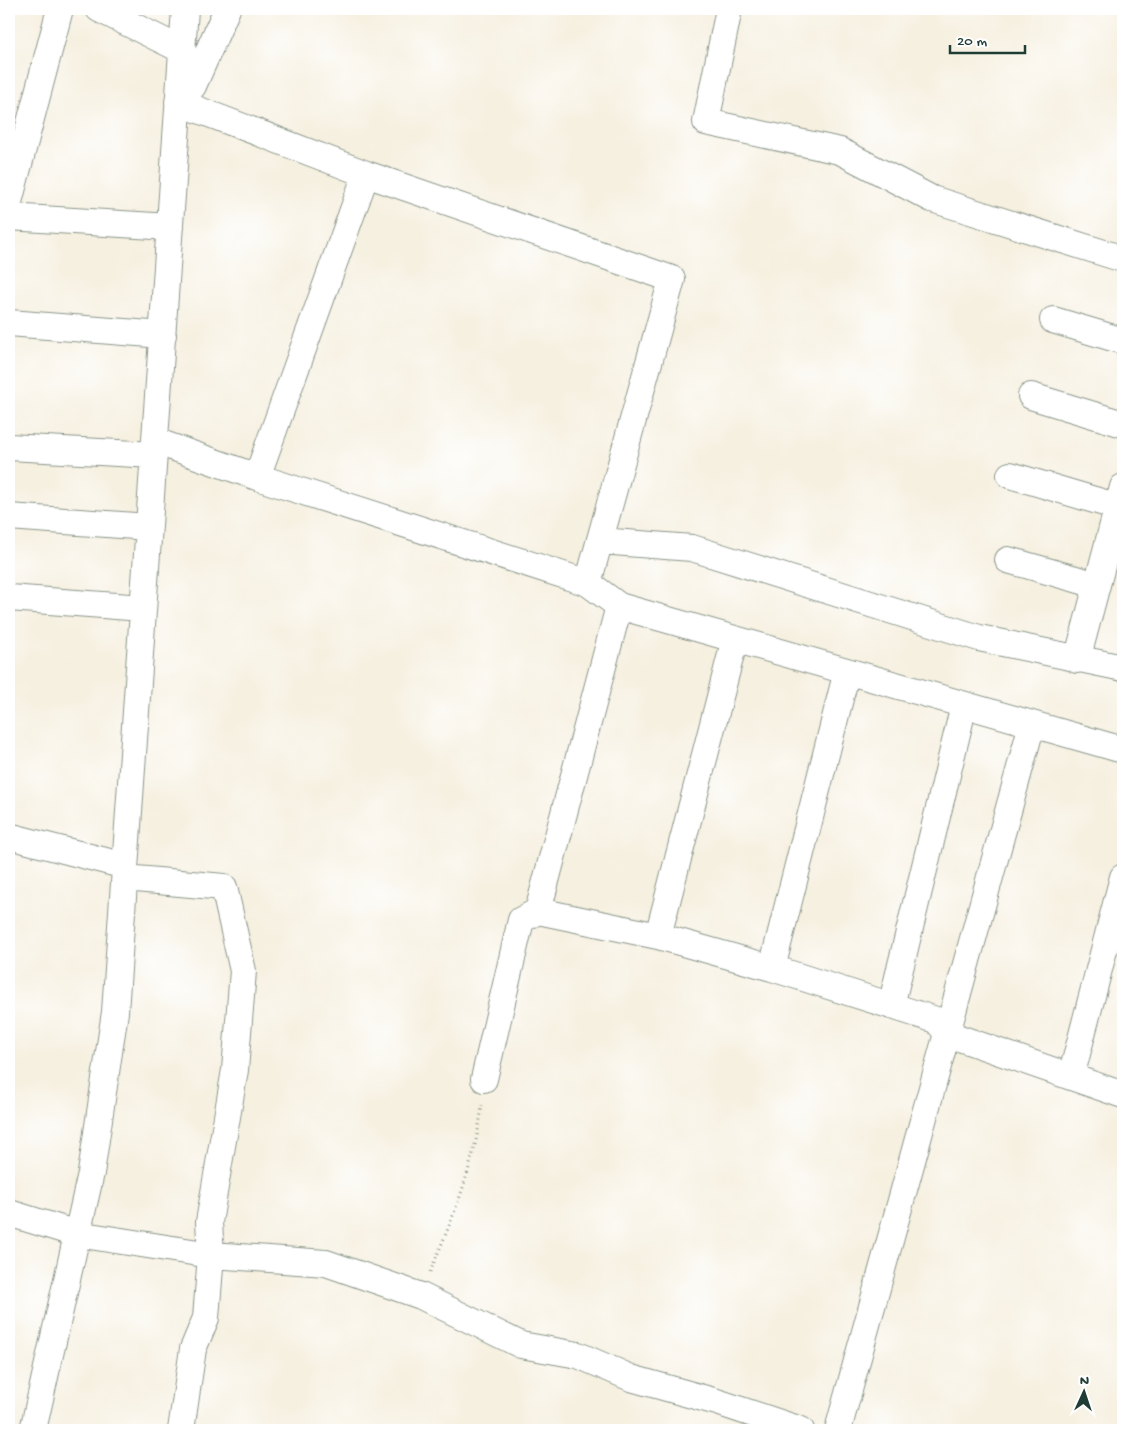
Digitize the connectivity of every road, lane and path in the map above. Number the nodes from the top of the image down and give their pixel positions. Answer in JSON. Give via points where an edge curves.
{"nodes":[{"id":1,"x":60,"y":9,"type":"edge"},
{"id":2,"x":98,"y":9,"type":"edge"},
{"id":3,"x":185,"y":9,"type":"edge"},
{"id":4,"x":227,"y":9,"type":"edge"},
{"id":5,"x":729,"y":9,"type":"edge"},
{"id":6,"x":182,"y":50,"type":"junction"},
{"id":7,"x":178,"y":102,"type":"junction"},
{"id":8,"x":366,"y":174,"type":"junction"},
{"id":9,"x":9,"y":202,"type":"edge"},
{"id":10,"x":170,"y":227,"type":"junction"},
{"id":11,"x":1123,"y":259,"type":"edge"},
{"id":12,"x":1053,"y":320,"type":"dead end"},
{"id":13,"x":9,"y":323,"type":"edge"},
{"id":14,"x":162,"y":335,"type":"junction"},
{"id":15,"x":1123,"y":341,"type":"edge"},
{"id":16,"x":1031,"y":396,"type":"dead end"},
{"id":17,"x":1123,"y":424,"type":"edge"},
{"id":18,"x":9,"y":447,"type":"edge"},
{"id":19,"x":154,"y":448,"type":"junction"},
{"id":20,"x":1010,"y":475,"type":"dead end"},
{"id":21,"x":257,"y":477,"type":"junction"},
{"id":22,"x":1121,"y":497,"type":"edge"},
{"id":23,"x":9,"y":517,"type":"edge"},
{"id":24,"x":149,"y":527,"type":"junction"},
{"id":25,"x":600,"y":541,"type":"junction"},
{"id":26,"x":1008,"y":560,"type":"dead end"},
{"id":27,"x":588,"y":583,"type":"junction"},
{"id":28,"x":1097,"y":585,"type":"junction"},
{"id":29,"x":9,"y":598,"type":"edge"},
{"id":30,"x":619,"y":606,"type":"junction"},
{"id":31,"x":143,"y":608,"type":"junction"},
{"id":32,"x":735,"y":640,"type":"junction"},
{"id":33,"x":1077,"y":660,"type":"junction"},
{"id":34,"x":1123,"y":668,"type":"edge"},
{"id":35,"x":846,"y":672,"type":"junction"},
{"id":36,"x":964,"y":705,"type":"junction"},
{"id":37,"x":1032,"y":724,"type":"junction"},
{"id":38,"x":1123,"y":750,"type":"edge"},
{"id":39,"x":9,"y":836,"type":"edge"},
{"id":40,"x":125,"y":872,"type":"junction"},
{"id":41,"x":1123,"y":877,"type":"edge"},
{"id":42,"x":538,"y":911,"type":"junction"},
{"id":43,"x":658,"y":936,"type":"junction"},
{"id":44,"x":772,"y":968,"type":"junction"},
{"id":45,"x":891,"y":1006,"type":"junction"},
{"id":46,"x":948,"y":1034,"type":"junction"},
{"id":47,"x":1071,"y":1077,"type":"junction"},
{"id":48,"x":484,"y":1079,"type":"joint"},
{"id":49,"x":1123,"y":1095,"type":"edge"},
{"id":50,"x":9,"y":1213,"type":"edge"},
{"id":51,"x":77,"y":1234,"type":"junction"},
{"id":52,"x":212,"y":1255,"type":"junction"},
{"id":53,"x":421,"y":1296,"type":"junction"},
{"id":54,"x":33,"y":1430,"type":"edge"},
{"id":55,"x":181,"y":1430,"type":"edge"},
{"id":56,"x":801,"y":1430,"type":"edge"},
{"id":57,"x":838,"y":1430,"type":"edge"}],
"edges":[{"from":1,"to":9,"type":"street"},
{"from":2,"to":6,"type":"street"},
{"from":3,"to":6,"type":"street"},
{"from":4,"to":7,"type":"street","via":[[193,86]]},
{"from":5,"to":11,"type":"street","via":[[706,122],[840,152],[932,200]]},
{"from":6,"to":7,"type":"street"},
{"from":7,"to":8,"type":"street"},
{"from":7,"to":10,"type":"street"},
{"from":8,"to":21,"type":"street"},
{"from":8,"to":25,"type":"street","via":[[672,279]]},
{"from":9,"to":10,"type":"street"},
{"from":10,"to":14,"type":"street"},
{"from":12,"to":15,"type":"street"},
{"from":13,"to":14,"type":"street"},
{"from":14,"to":19,"type":"street"},
{"from":16,"to":17,"type":"street"},
{"from":18,"to":19,"type":"street"},
{"from":19,"to":21,"type":"street"},
{"from":19,"to":24,"type":"street"},
{"from":20,"to":22,"type":"street"},
{"from":21,"to":27,"type":"street"},
{"from":22,"to":28,"type":"street"},
{"from":23,"to":24,"type":"street"},
{"from":24,"to":31,"type":"street"},
{"from":25,"to":27,"type":"street"},
{"from":25,"to":33,"type":"street","via":[[692,548],[979,638]]},
{"from":26,"to":28,"type":"street"},
{"from":27,"to":30,"type":"street"},
{"from":28,"to":33,"type":"street"},
{"from":29,"to":31,"type":"street"},
{"from":30,"to":32,"type":"street"},
{"from":30,"to":42,"type":"street"},
{"from":31,"to":40,"type":"street"},
{"from":32,"to":35,"type":"street"},
{"from":32,"to":43,"type":"street"},
{"from":33,"to":34,"type":"street"},
{"from":35,"to":36,"type":"street"},
{"from":35,"to":44,"type":"street"},
{"from":36,"to":37,"type":"street"},
{"from":36,"to":45,"type":"street"},
{"from":37,"to":38,"type":"street"},
{"from":37,"to":46,"type":"street"},
{"from":39,"to":40,"type":"street"},
{"from":40,"to":51,"type":"street","via":[[115,1012],[91,1173]]},
{"from":40,"to":52,"type":"street","via":[[224,887],[243,971],[235,1070],[209,1222]]},
{"from":41,"to":47,"type":"street"},
{"from":42,"to":43,"type":"street"},
{"from":42,"to":48,"type":"street","via":[[522,920]]},
{"from":43,"to":44,"type":"street"},
{"from":44,"to":45,"type":"street"},
{"from":45,"to":46,"type":"street","via":[[936,1020]]},
{"from":46,"to":47,"type":"street"},
{"from":46,"to":57,"type":"street"},
{"from":47,"to":49,"type":"street"},
{"from":48,"to":53,"type":"path","via":[[479,1128],[462,1195]]},
{"from":50,"to":51,"type":"street"},
{"from":51,"to":52,"type":"street"},
{"from":51,"to":54,"type":"street"},
{"from":52,"to":53,"type":"street","via":[[326,1263]]},
{"from":52,"to":55,"type":"street","via":[[206,1318],[193,1350]]},
{"from":53,"to":56,"type":"street","via":[[521,1346],[578,1355],[631,1378]]}]}
